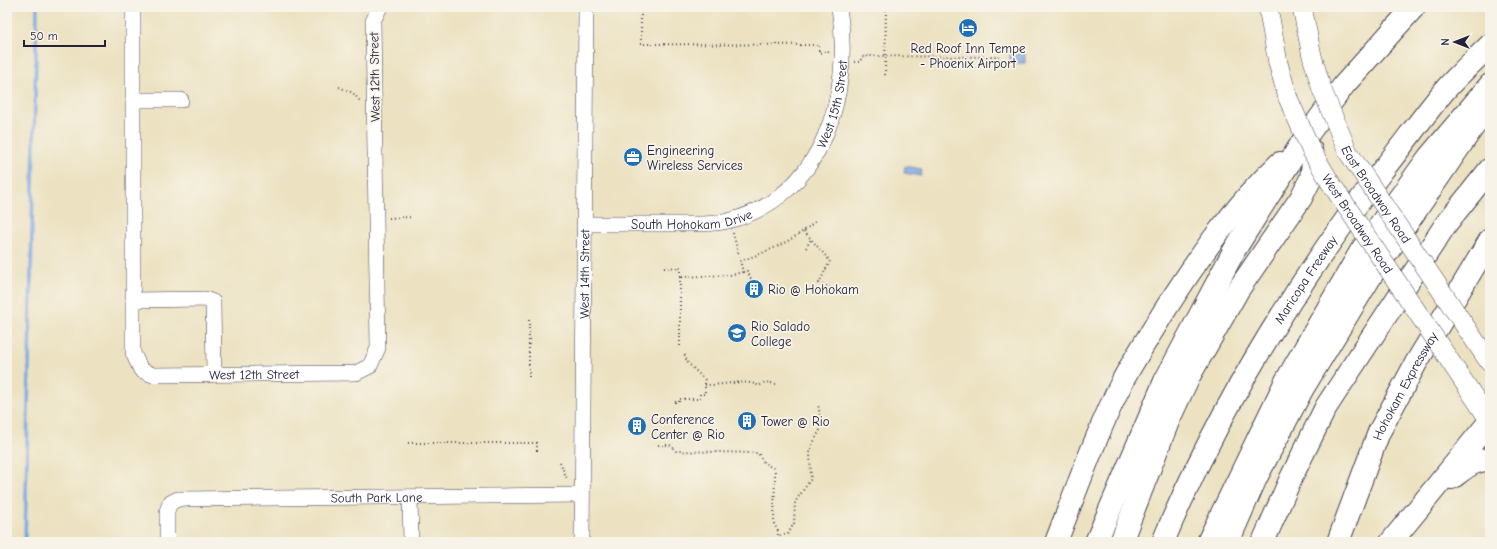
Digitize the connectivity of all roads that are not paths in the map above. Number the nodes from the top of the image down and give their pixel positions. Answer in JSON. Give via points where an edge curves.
{"nodes":[{"id":1,"x":133,"y":7,"type":"edge"},
{"id":2,"x":380,"y":7,"type":"edge"},
{"id":3,"x":586,"y":7,"type":"edge"},
{"id":4,"x":839,"y":7,"type":"edge"},
{"id":5,"x":1268,"y":7,"type":"edge"},
{"id":6,"x":1302,"y":7,"type":"edge"},
{"id":7,"x":1414,"y":7,"type":"edge"},
{"id":8,"x":1490,"y":46,"type":"edge"},
{"id":9,"x":1490,"y":86,"type":"edge"},
{"id":10,"x":133,"y":100,"type":"junction"},
{"id":11,"x":181,"y":100,"type":"dead end"},
{"id":12,"x":1490,"y":108,"type":"edge"},
{"id":13,"x":1307,"y":146,"type":"junction"},
{"id":14,"x":1490,"y":169,"type":"edge"},
{"id":15,"x":788,"y":189,"type":"joint"},
{"id":16,"x":586,"y":224,"type":"junction"},
{"id":17,"x":1490,"y":240,"type":"edge"},
{"id":18,"x":133,"y":300,"type":"junction"},
{"id":19,"x":1490,"y":363,"type":"edge"},
{"id":20,"x":214,"y":374,"type":"junction"},
{"id":21,"x":1490,"y":421,"type":"edge"},
{"id":22,"x":1490,"y":460,"type":"edge"},
{"id":23,"x":1430,"y":494,"type":"junction"},
{"id":24,"x":582,"y":495,"type":"junction"},
{"id":25,"x":410,"y":497,"type":"junction"},
{"id":26,"x":167,"y":542,"type":"edge"},
{"id":27,"x":411,"y":542,"type":"edge"},
{"id":28,"x":582,"y":542,"type":"edge"},
{"id":29,"x":1056,"y":542,"type":"edge"},
{"id":30,"x":1096,"y":542,"type":"edge"},
{"id":31,"x":1120,"y":542,"type":"edge"},
{"id":32,"x":1163,"y":542,"type":"edge"},
{"id":33,"x":1208,"y":542,"type":"edge"},
{"id":34,"x":1228,"y":542,"type":"edge"},
{"id":35,"x":1263,"y":542,"type":"edge"},
{"id":36,"x":1338,"y":542,"type":"edge"},
{"id":37,"x":1391,"y":542,"type":"edge"}],
"edges":[{"from":1,"to":10,"type":"street","name":"West 12th Street"},
{"from":2,"to":20,"type":"street","name":"West 12th Street","via":[[373,21],[378,348],[370,366],[356,373]]},
{"from":3,"to":16,"type":"street","name":"West 14th Street"},
{"from":4,"to":15,"type":"street","name":"West 15th Street","via":[[842,61],[835,110],[827,136],[811,164]]},
{"from":5,"to":13,"type":"main road","name":"West Broadway Road","bridge":true,"via":[[1278,63],[1288,98]]},
{"from":6,"to":19,"type":"main road","name":"East Broadway Road","bridge":true,"via":[[1322,90],[1348,152]]},
{"from":7,"to":13,"type":"highway","via":[[1344,85]]},
{"from":8,"to":32,"type":"highway","name":"Maricopa Freeway","via":[[1445,90],[1298,287],[1230,404]]},
{"from":9,"to":33,"type":"highway","via":[[1428,157],[1361,251],[1286,381]]},
{"from":10,"to":11,"type":"street"},
{"from":10,"to":18,"type":"street","name":"West 12th Street"},
{"from":12,"to":34,"type":"highway","via":[[1473,127],[1370,276],[1303,388],[1256,478]]},
{"from":13,"to":21,"type":"main road","name":"West Broadway Road","bridge":true},
{"from":13,"to":29,"type":"highway","via":[[1248,194],[1198,258],[1147,338],[1099,431]]},
{"from":13,"to":30,"type":"highway","via":[[1235,249],[1165,381]]},
{"from":13,"to":31,"type":"highway","via":[[1312,163],[1311,178],[1238,290],[1188,378]]},
{"from":14,"to":35,"type":"highway","via":[[1446,224],[1326,407]]},
{"from":15,"to":16,"type":"street","name":"South Hohokam Drive","via":[[749,214],[727,221],[704,224]]},
{"from":16,"to":24,"type":"street","name":"West 14th Street"},
{"from":17,"to":36,"type":"highway","name":"Hohokam Expressway","via":[[1416,363],[1379,432]]},
{"from":18,"to":20,"type":"street","name":"West 12th Street","via":[[133,353],[141,370],[153,375]]},
{"from":18,"to":20,"type":"street","via":[[204,299],[213,302]]},
{"from":21,"to":23,"type":"highway"},
{"from":22,"to":23,"type":"highway","via":[[1472,463]]},
{"from":23,"to":37,"type":"highway"},
{"from":24,"to":25,"type":"street","name":"South Park Lane"},
{"from":24,"to":28,"type":"street","name":"West 14th Street"},
{"from":25,"to":26,"type":"street","name":"South Park Lane","via":[[178,499],[170,502],[167,511]]},
{"from":25,"to":27,"type":"street"}]}
